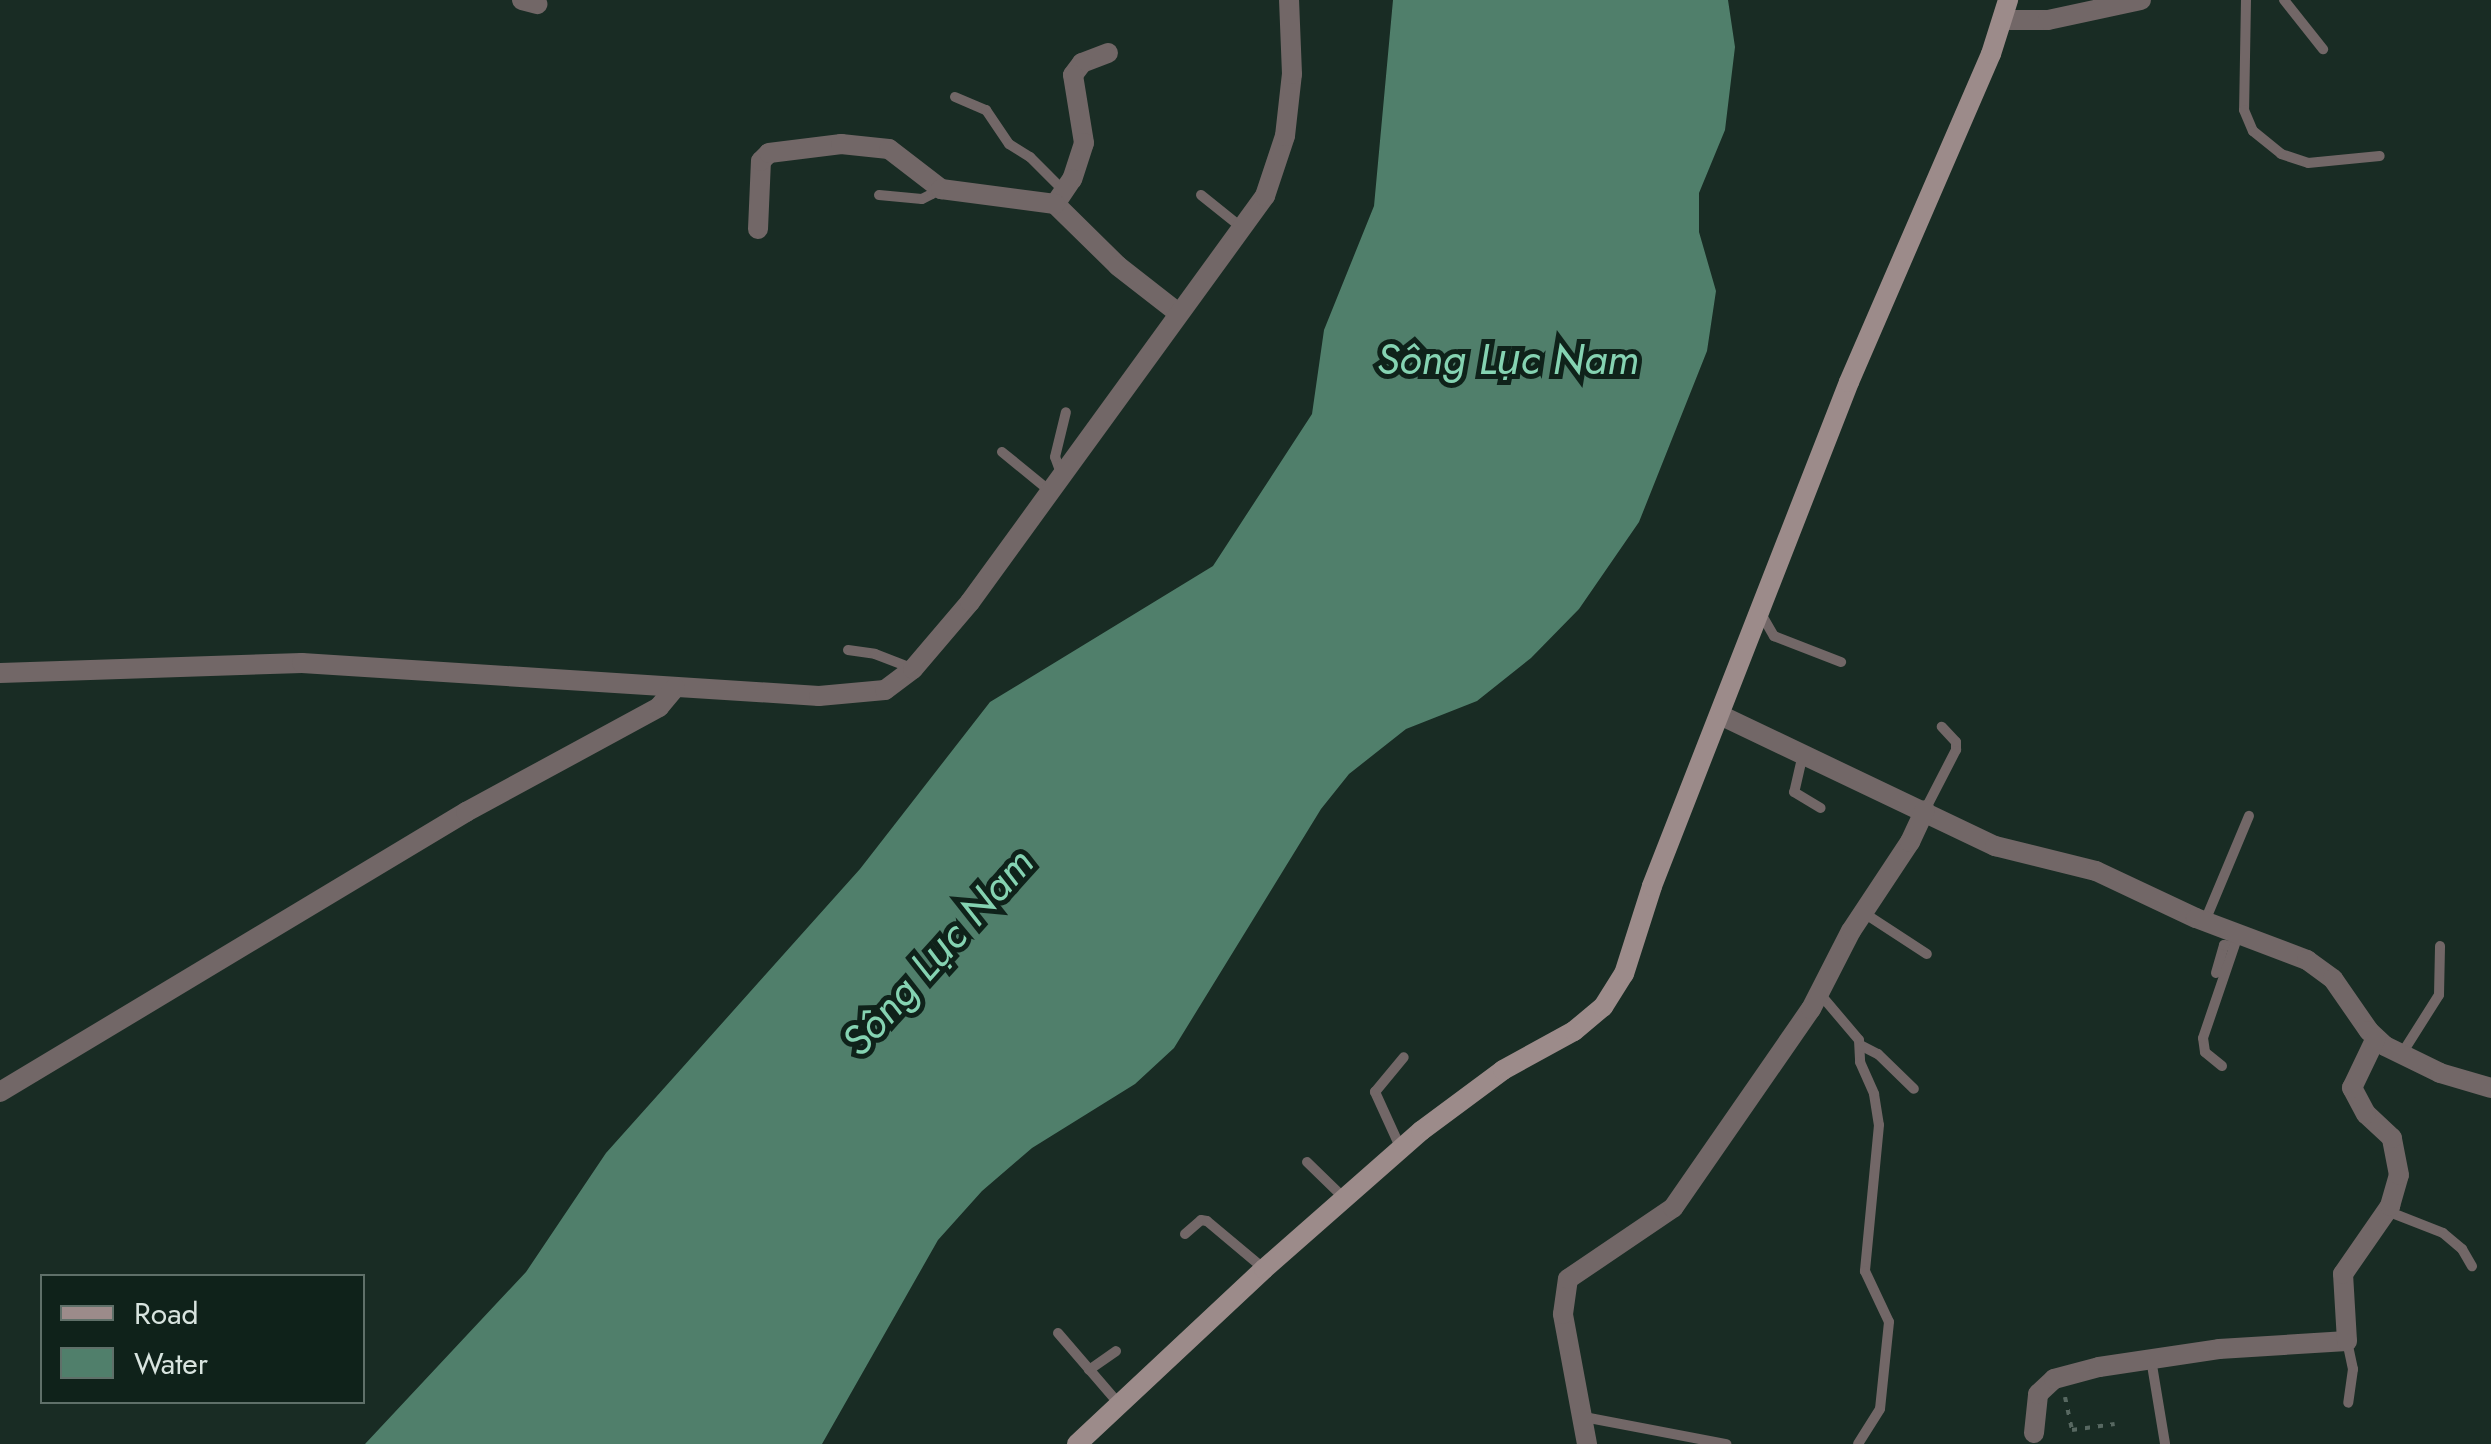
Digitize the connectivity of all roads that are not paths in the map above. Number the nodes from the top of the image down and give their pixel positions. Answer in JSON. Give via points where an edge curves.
{"nodes":[{"id":1,"x":1289,"y":0,"type":"edge"},
{"id":2,"x":2141,"y":0,"type":"edge"},
{"id":3,"x":2246,"y":0,"type":"edge"},
{"id":4,"x":2284,"y":0,"type":"edge"},
{"id":5,"x":2006,"y":10,"type":"edge"},
{"id":6,"x":2323,"y":48,"type":"dead end"},
{"id":7,"x":1108,"y":53,"type":"dead end"},
{"id":8,"x":955,"y":97,"type":"dead end"},
{"id":9,"x":2380,"y":156,"type":"dead end"},
{"id":10,"x":932,"y":185,"type":"junction"},
{"id":11,"x":1201,"y":194,"type":"dead end"},
{"id":12,"x":879,"y":195,"type":"dead end"},
{"id":13,"x":1060,"y":197,"type":"junction"},
{"id":14,"x":1242,"y":228,"type":"junction"},
{"id":15,"x":758,"y":229,"type":"dead end"},
{"id":16,"x":1177,"y":312,"type":"junction"},
{"id":17,"x":1066,"y":412,"type":"dead end"},
{"id":18,"x":1002,"y":452,"type":"dead end"},
{"id":19,"x":1057,"y":484,"type":"junction"},
{"id":20,"x":1760,"y":611,"type":"junction"},
{"id":21,"x":848,"y":650,"type":"dead end"},
{"id":22,"x":1841,"y":662,"type":"dead end"},
{"id":23,"x":912,"y":669,"type":"junction"},
{"id":24,"x":0,"y":673,"type":"edge"},
{"id":25,"x":675,"y":688,"type":"junction"},
{"id":26,"x":1720,"y":715,"type":"junction"},
{"id":27,"x":1942,"y":727,"type":"dead end"},
{"id":28,"x":1803,"y":753,"type":"junction"},
{"id":29,"x":1821,"y":808,"type":"dead end"},
{"id":30,"x":1925,"y":810,"type":"junction"},
{"id":31,"x":2248,"y":816,"type":"dead end"},
{"id":32,"x":1863,"y":913,"type":"junction"},
{"id":33,"x":2205,"y":921,"type":"junction"},
{"id":34,"x":2236,"y":940,"type":"junction"},
{"id":35,"x":2440,"y":946,"type":"dead end"},
{"id":36,"x":1927,"y":954,"type":"dead end"},
{"id":37,"x":2216,"y":973,"type":"dead end"},
{"id":38,"x":1819,"y":993,"type":"junction"},
{"id":39,"x":2376,"y":1038,"type":"junction"},
{"id":40,"x":1862,"y":1046,"type":"junction"},
{"id":41,"x":2401,"y":1056,"type":"junction"},
{"id":42,"x":1404,"y":1057,"type":"dead end"},
{"id":43,"x":2222,"y":1066,"type":"dead end"},
{"id":44,"x":2491,"y":1088,"type":"edge"},
{"id":45,"x":1914,"y":1089,"type":"dead end"},
{"id":46,"x":0,"y":1092,"type":"edge"},
{"id":47,"x":1400,"y":1149,"type":"junction"},
{"id":48,"x":1307,"y":1162,"type":"dead end"},
{"id":49,"x":1344,"y":1198,"type":"junction"},
{"id":50,"x":2386,"y":1211,"type":"junction"},
{"id":51,"x":1185,"y":1234,"type":"dead end"},
{"id":52,"x":2472,"y":1266,"type":"dead end"},
{"id":53,"x":1264,"y":1269,"type":"junction"},
{"id":54,"x":1058,"y":1333,"type":"dead end"},
{"id":55,"x":2347,"y":1341,"type":"junction"},
{"id":56,"x":1116,"y":1351,"type":"dead end"},
{"id":57,"x":2151,"y":1359,"type":"junction"},
{"id":58,"x":1090,"y":1370,"type":"junction"},
{"id":59,"x":2348,"y":1403,"type":"dead end"},
{"id":60,"x":1119,"y":1404,"type":"junction"},
{"id":61,"x":1584,"y":1417,"type":"junction"},
{"id":62,"x":2034,"y":1433,"type":"dead end"},
{"id":63,"x":1076,"y":1444,"type":"edge"},
{"id":64,"x":1587,"y":1444,"type":"edge"},
{"id":65,"x":1726,"y":1444,"type":"edge"},
{"id":66,"x":1858,"y":1444,"type":"edge"},
{"id":67,"x":2165,"y":1444,"type":"edge"}],
"edges":[{"from":1,"to":14,"type":"street","via":[[1292,74],[1281,156]]},
{"from":2,"to":5,"type":"street","via":[[2048,20]]},
{"from":3,"to":9,"type":"lane","via":[[2244,110],[2253,131],[2282,154],[2308,162]]},
{"from":4,"to":6,"type":"lane"},
{"from":5,"to":20,"type":"street"},
{"from":7,"to":13,"type":"street","via":[[1073,74],[1084,144]]},
{"from":8,"to":13,"type":"lane","via":[[986,110]]},
{"from":10,"to":12,"type":"lane","via":[[932,194],[922,198]]},
{"from":10,"to":13,"type":"street"},
{"from":10,"to":15,"type":"street","via":[[888,149],[780,149],[761,161]]},
{"from":11,"to":14,"type":"lane"},
{"from":13,"to":16,"type":"street","via":[[1118,266]]},
{"from":14,"to":16,"type":"street"},
{"from":16,"to":19,"type":"street"},
{"from":17,"to":19,"type":"lane","via":[[1055,457]]},
{"from":18,"to":19,"type":"lane"},
{"from":19,"to":23,"type":"street"},
{"from":20,"to":22,"type":"lane","via":[[1774,636]]},
{"from":20,"to":26,"type":"street"},
{"from":21,"to":23,"type":"lane"},
{"from":23,"to":25,"type":"street","via":[[871,693]]},
{"from":24,"to":25,"type":"street","via":[[302,663]]},
{"from":25,"to":46,"type":"street","via":[[659,707],[482,803]]},
{"from":26,"to":28,"type":"street"},
{"from":26,"to":47,"type":"street","via":[[1624,974],[1603,1007],[1503,1070]]},
{"from":27,"to":30,"type":"lane","via":[[1956,750]]},
{"from":28,"to":29,"type":"lane","via":[[1794,792]]},
{"from":28,"to":30,"type":"street"},
{"from":30,"to":32,"type":"street"},
{"from":30,"to":33,"type":"street","via":[[1995,846],[2096,872]]},
{"from":31,"to":33,"type":"lane"},
{"from":32,"to":36,"type":"lane"},
{"from":32,"to":38,"type":"street"},
{"from":33,"to":34,"type":"street"},
{"from":34,"to":37,"type":"lane","via":[[2224,945]]},
{"from":34,"to":39,"type":"street","via":[[2322,969]]},
{"from":34,"to":43,"type":"lane","via":[[2203,1038],[2205,1052]]},
{"from":35,"to":41,"type":"lane","via":[[2439,995]]},
{"from":38,"to":40,"type":"lane"},
{"from":38,"to":61,"type":"street","via":[[1672,1208],[1568,1279],[1563,1314]]},
{"from":39,"to":41,"type":"street"},
{"from":39,"to":50,"type":"street","via":[[2352,1088],[2398,1148],[2397,1190]]},
{"from":40,"to":45,"type":"lane"},
{"from":40,"to":66,"type":"lane","via":[[1860,1062],[1879,1126],[1865,1271],[1889,1322],[1880,1409]]},
{"from":41,"to":44,"type":"street"},
{"from":42,"to":47,"type":"lane","via":[[1375,1092]]},
{"from":47,"to":49,"type":"street"},
{"from":48,"to":49,"type":"lane"},
{"from":49,"to":53,"type":"street"},
{"from":50,"to":52,"type":"lane","via":[[2444,1233]]},
{"from":50,"to":55,"type":"street","via":[[2343,1274]]},
{"from":51,"to":53,"type":"lane","via":[[1207,1221]]},
{"from":53,"to":60,"type":"street"},
{"from":54,"to":58,"type":"lane"},
{"from":55,"to":57,"type":"street"},
{"from":55,"to":59,"type":"lane"},
{"from":56,"to":58,"type":"lane"},
{"from":57,"to":62,"type":"street","via":[[2044,1384]]},
{"from":57,"to":67,"type":"lane"},
{"from":58,"to":60,"type":"lane"},
{"from":60,"to":63,"type":"street"},
{"from":61,"to":64,"type":"street"},
{"from":61,"to":65,"type":"lane"}]}
